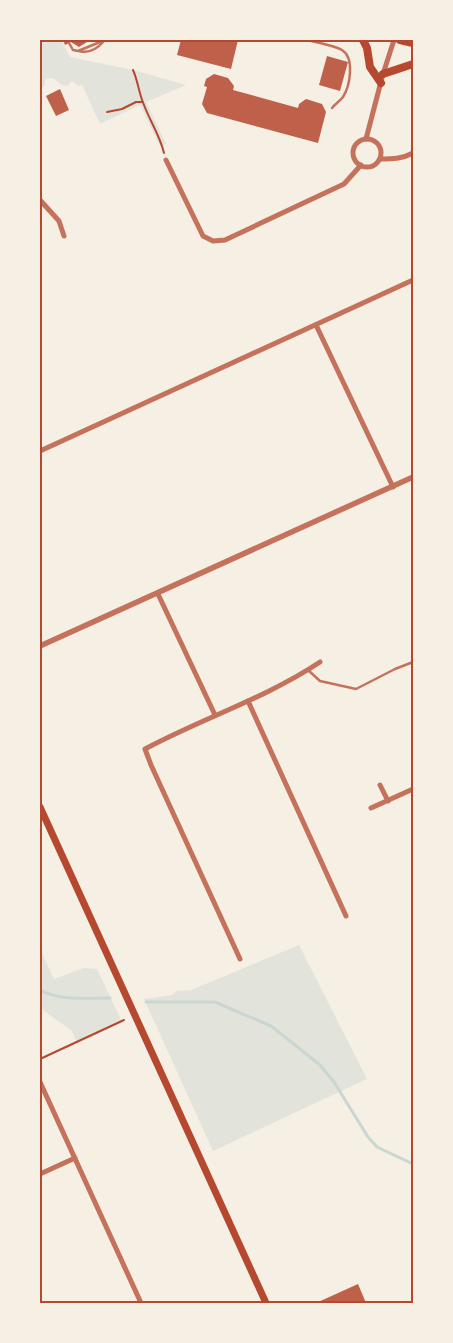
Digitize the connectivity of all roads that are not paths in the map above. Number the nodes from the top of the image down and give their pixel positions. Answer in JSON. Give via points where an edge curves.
{"nodes":[{"id":1,"x":105,"y":40,"type":"edge"},
{"id":2,"x":308,"y":40,"type":"edge"},
{"id":3,"x":363,"y":40,"type":"edge"},
{"id":4,"x":394,"y":40,"type":"edge"},
{"id":5,"x":400,"y":40,"type":"edge"},
{"id":6,"x":69,"y":43,"type":"dead end"},
{"id":7,"x":413,"y":43,"type":"edge"},
{"id":8,"x":413,"y":64,"type":"edge"},
{"id":9,"x":383,"y":74,"type":"junction"},
{"id":10,"x":381,"y":83,"type":"junction"},
{"id":11,"x":332,"y":108,"type":"dead end"},
{"id":12,"x":366,"y":139,"type":"junction"},
{"id":13,"x":413,"y":153,"type":"edge"},
{"id":14,"x":380,"y":159,"type":"junction"},
{"id":15,"x":166,"y":160,"type":"road end"},
{"id":16,"x":360,"y":165,"type":"junction"},
{"id":17,"x":40,"y":200,"type":"edge"},
{"id":18,"x":64,"y":236,"type":"dead end"},
{"id":19,"x":413,"y":280,"type":"edge"},
{"id":20,"x":316,"y":325,"type":"junction"},
{"id":21,"x":40,"y":450,"type":"edge"},
{"id":22,"x":413,"y":477,"type":"edge"},
{"id":23,"x":393,"y":487,"type":"junction"},
{"id":24,"x":158,"y":594,"type":"junction"},
{"id":25,"x":40,"y":646,"type":"edge"},
{"id":26,"x":320,"y":662,"type":"dead end"},
{"id":27,"x":413,"y":662,"type":"edge"},
{"id":28,"x":308,"y":670,"type":"junction"},
{"id":29,"x":248,"y":701,"type":"junction"},
{"id":30,"x":215,"y":715,"type":"junction"},
{"id":31,"x":380,"y":785,"type":"dead end"},
{"id":32,"x":413,"y":789,"type":"edge"},
{"id":33,"x":388,"y":801,"type":"junction"},
{"id":34,"x":40,"y":807,"type":"edge"},
{"id":35,"x":371,"y":808,"type":"dead end"},
{"id":36,"x":346,"y":916,"type":"dead end"},
{"id":37,"x":240,"y":959,"type":"dead end"},
{"id":38,"x":40,"y":1082,"type":"edge"},
{"id":39,"x":75,"y":1158,"type":"junction"},
{"id":40,"x":40,"y":1174,"type":"edge"},
{"id":41,"x":141,"y":1303,"type":"edge"},
{"id":42,"x":266,"y":1303,"type":"edge"}],
"edges":[{"from":1,"to":6,"type":"lane","via":[[86,53],[73,50]]},
{"from":2,"to":11,"type":"lane","via":[[342,50],[349,57],[351,67],[347,86],[343,97]]},
{"from":3,"to":10,"type":"highway","via":[[370,67]]},
{"from":4,"to":9,"type":"street"},
{"from":5,"to":7,"type":"highway"},
{"from":8,"to":9,"type":"highway"},
{"from":9,"to":10,"type":"street"},
{"from":10,"to":12,"type":"street"},
{"from":12,"to":14,"type":"street","via":[[378,144]]},
{"from":12,"to":16,"type":"street","via":[[354,149]]},
{"from":13,"to":14,"type":"street"},
{"from":14,"to":16,"type":"street","via":[[372,166]]},
{"from":15,"to":16,"type":"street","via":[[203,236],[213,240],[225,240],[344,184]]},
{"from":17,"to":18,"type":"street","via":[[59,221]]},
{"from":19,"to":20,"type":"street"},
{"from":20,"to":21,"type":"street"},
{"from":20,"to":23,"type":"street"},
{"from":22,"to":23,"type":"street"},
{"from":23,"to":24,"type":"street"},
{"from":24,"to":25,"type":"street"},
{"from":24,"to":30,"type":"street"},
{"from":26,"to":28,"type":"street"},
{"from":27,"to":28,"type":"lane","via":[[356,689],[320,681]]},
{"from":28,"to":29,"type":"street"},
{"from":29,"to":30,"type":"street"},
{"from":29,"to":36,"type":"street"},
{"from":30,"to":37,"type":"street","via":[[145,749]]},
{"from":31,"to":33,"type":"street"},
{"from":32,"to":33,"type":"street"},
{"from":33,"to":35,"type":"street"},
{"from":34,"to":42,"type":"main road"},
{"from":38,"to":39,"type":"street"},
{"from":39,"to":40,"type":"street"},
{"from":39,"to":41,"type":"street"}]}
